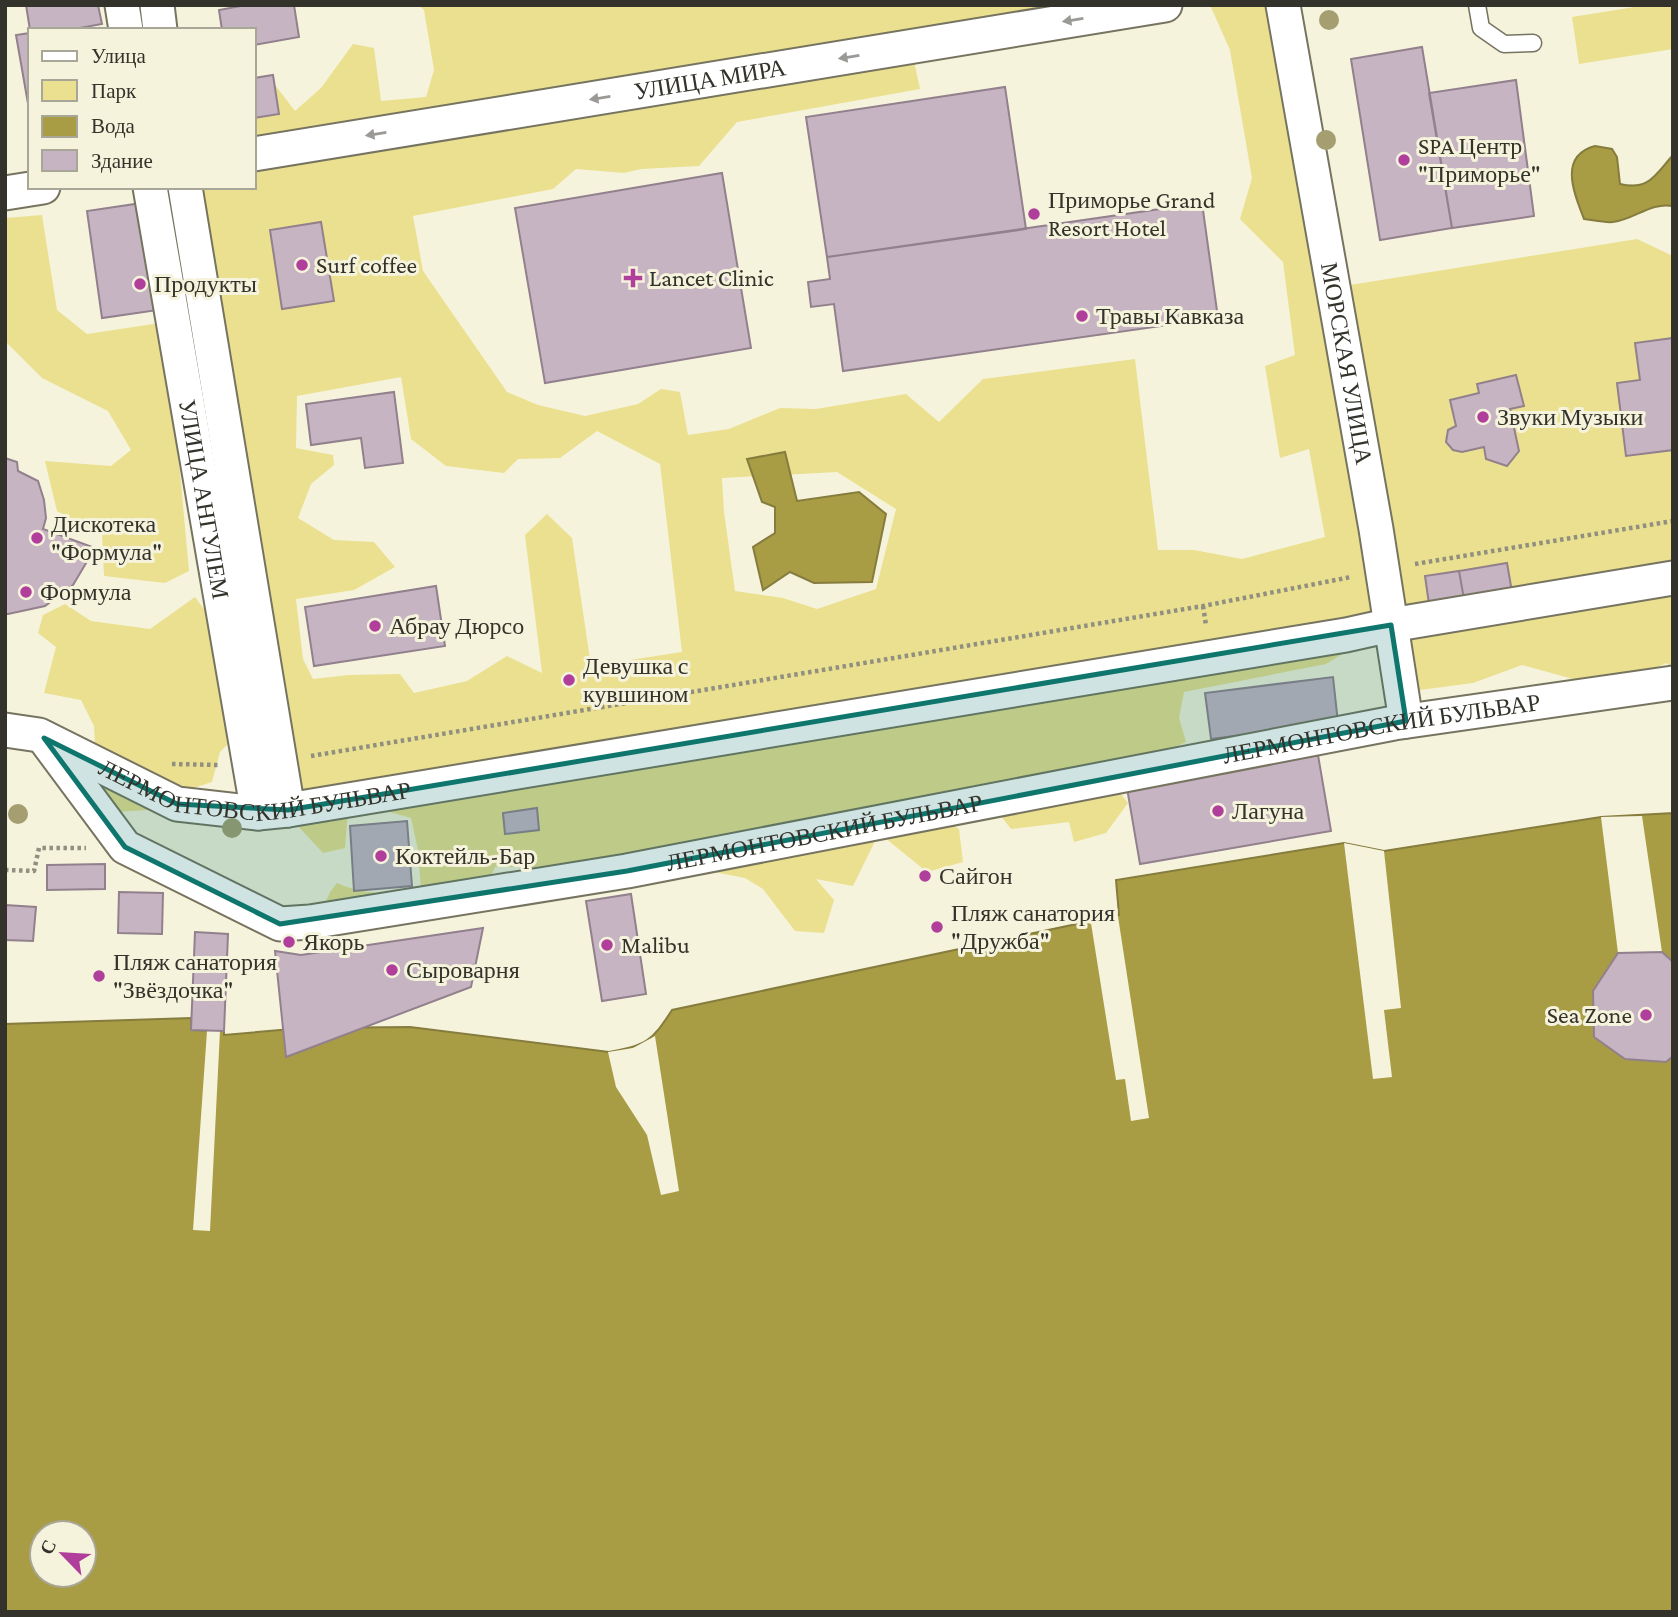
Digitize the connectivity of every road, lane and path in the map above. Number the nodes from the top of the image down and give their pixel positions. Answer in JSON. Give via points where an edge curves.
{"nodes":[{"id":1,"x":122,"y":5,"type":"edge"},
{"id":2,"x":156,"y":5,"type":"edge"},
{"id":3,"x":1165,"y":5,"type":"edge"},
{"id":4,"x":1283,"y":5,"type":"edge"},
{"id":5,"x":1477,"y":5,"type":"edge"},
{"id":6,"x":126,"y":28,"type":"edge"},
{"id":7,"x":160,"y":28,"type":"edge"},
{"id":8,"x":1532,"y":43,"type":"dead end"},
{"id":9,"x":256,"y":154,"type":"edge"},
{"id":10,"x":30,"y":189,"type":"edge"},
{"id":11,"x":150,"y":189,"type":"edge"},
{"id":12,"x":185,"y":189,"type":"edge"},
{"id":13,"x":5,"y":193,"type":"edge"},
{"id":14,"x":1673,"y":521,"type":"edge"},
{"id":15,"x":1382,"y":570,"type":"junction"},
{"id":16,"x":1673,"y":578,"type":"edge"},
{"id":17,"x":1391,"y":625,"type":"junction"},
{"id":18,"x":1673,"y":683,"type":"edge"},
{"id":19,"x":1406,"y":721,"type":"junction"},
{"id":20,"x":5,"y":730,"type":"edge"},
{"id":21,"x":44,"y":738,"type":"junction"},
{"id":22,"x":279,"y":761,"type":"junction"},
{"id":23,"x":273,"y":811,"type":"junction"},
{"id":24,"x":125,"y":847,"type":"junction"},
{"id":25,"x":5,"y":870,"type":"edge"}],
"edges":[{"from":1,"to":6,"type":"street"},
{"from":2,"to":7,"type":"street"},
{"from":3,"to":9,"type":"street","name":"УЛИЦА МИРА","one_way":true},
{"from":4,"to":15,"type":"street","name":"МОРСКАЯ УЛИЦА"},
{"from":5,"to":8,"type":"lane","via":[[1481,28],[1504,44]]},
{"from":10,"to":13,"type":"street"},
{"from":11,"to":23,"type":"street","name":"УЛИЦА АНГУЛЕМ"},
{"from":12,"to":22,"type":"street","name":"УЛИЦА АНГУЛЕМ"},
{"from":14,"to":15,"type":"path"},
{"from":15,"to":17,"type":"street","name":"МОРСКАЯ УЛИЦА"},
{"from":15,"to":22,"type":"path","via":[[1203,606]]},
{"from":16,"to":17,"type":"street","name":"ЛЕРМОНТОВСКИЙ БУЛЬВАР"},
{"from":17,"to":19,"type":"street","name":"МОРСКАЯ УЛИЦА"},
{"from":17,"to":23,"type":"street","name":"ЛЕРМОНТОВСКИЙ БУЛЬВАР"},
{"from":18,"to":19,"type":"street","name":"ЛЕРМОНТОВСКИЙ БУЛЬВАР"},
{"from":19,"to":24,"type":"street","name":"ЛЕРМОНТОВСКИЙ БУЛЬВАР","via":[[627,871],[310,922],[280,924]]},
{"from":20,"to":21,"type":"street","name":"ЛЕРМОНТОВСКИЙ БУЛЬВАР"},
{"from":21,"to":23,"type":"street","name":"ЛЕРМОНТОВСКИЙ БУЛЬВАР","via":[[177,804]]},
{"from":21,"to":24,"type":"street","name":"ЛЕРМОНТОВСКИЙ БУЛЬВАР"},
{"from":22,"to":23,"type":"street","name":"УЛИЦА АНГУЛЕМ"},
{"from":24,"to":25,"type":"path","via":[[39,848],[34,871]]}]}
